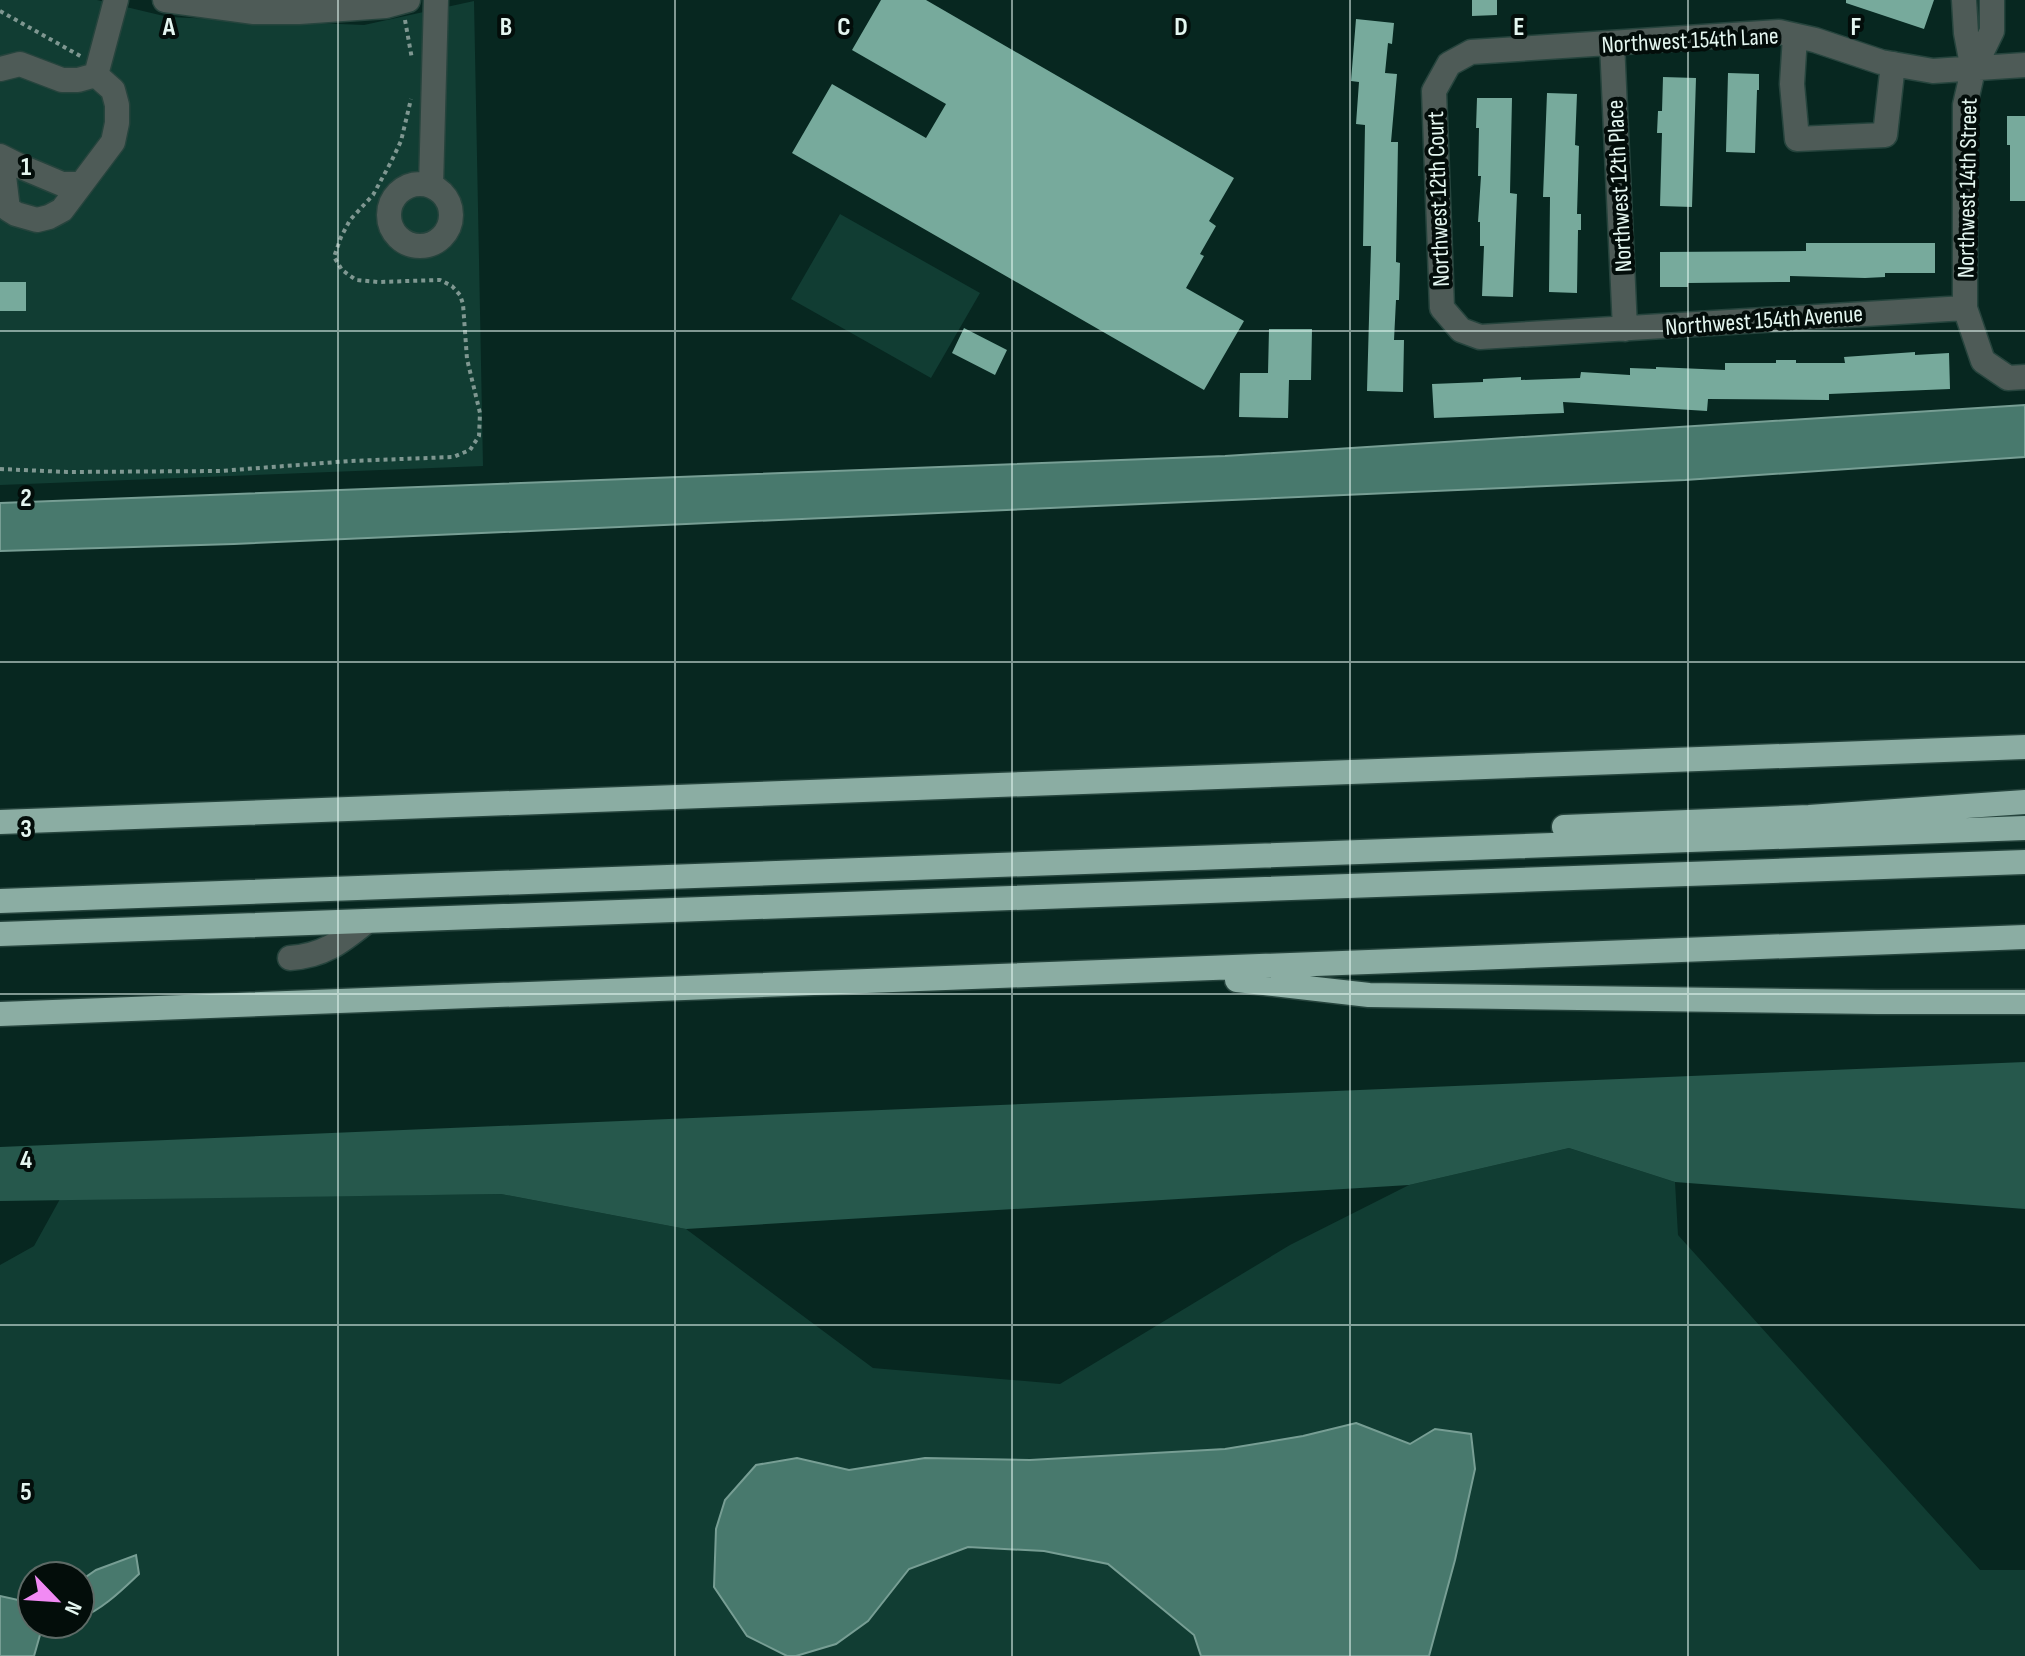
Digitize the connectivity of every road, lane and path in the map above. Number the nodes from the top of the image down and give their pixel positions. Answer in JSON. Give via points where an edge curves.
{"nodes":[{"id":1,"x":116,"y":0,"type":"edge"},
{"id":2,"x":165,"y":0,"type":"edge"},
{"id":3,"x":408,"y":0,"type":"edge"},
{"id":4,"x":1964,"y":0,"type":"edge"},
{"id":5,"x":1992,"y":0,"type":"edge"},
{"id":6,"x":436,"y":8,"type":"edge"},
{"id":7,"x":0,"y":11,"type":"edge"},
{"id":8,"x":1795,"y":36,"type":"junction"},
{"id":9,"x":1612,"y":43,"type":"junction"},
{"id":10,"x":87,"y":50,"type":"dead end"},
{"id":11,"x":412,"y":63,"type":"dead end"},
{"id":12,"x":71,"y":64,"type":"dead end"},
{"id":13,"x":1449,"y":64,"type":"joint"},
{"id":14,"x":1893,"y":64,"type":"junction"},
{"id":15,"x":2025,"y":65,"type":"edge"},
{"id":16,"x":89,"y":66,"type":"junction"},
{"id":17,"x":0,"y":69,"type":"edge"},
{"id":18,"x":1973,"y":70,"type":"junction"},
{"id":19,"x":412,"y":93,"type":"dead end"},
{"id":20,"x":0,"y":158,"type":"edge"},
{"id":21,"x":81,"y":184,"type":"junction"},
{"id":22,"x":431,"y":186,"type":"dead end"},
{"id":23,"x":1965,"y":308,"type":"junction"},
{"id":24,"x":1625,"y":329,"type":"junction"},
{"id":25,"x":1461,"y":330,"type":"joint"},
{"id":26,"x":2025,"y":377,"type":"edge"},
{"id":27,"x":0,"y":469,"type":"edge"},
{"id":28,"x":2025,"y":731,"type":"edge"},
{"id":29,"x":2025,"y":747,"type":"edge"},
{"id":30,"x":1775,"y":756,"type":"junction"},
{"id":31,"x":2025,"y":802,"type":"edge"},
{"id":32,"x":0,"y":822,"type":"edge"},
{"id":33,"x":2025,"y":828,"type":"edge"},
{"id":34,"x":1497,"y":846,"type":"junction"},
{"id":35,"x":2025,"y":862,"type":"edge"},
{"id":36,"x":0,"y":901,"type":"edge"},
{"id":37,"x":367,"y":921,"type":"junction"},
{"id":38,"x":0,"y":934,"type":"edge"},
{"id":39,"x":2025,"y":937,"type":"edge"},
{"id":40,"x":290,"y":958,"type":"dead end"},
{"id":41,"x":1159,"y":971,"type":"junction"},
{"id":42,"x":2025,"y":1002,"type":"edge"},
{"id":43,"x":0,"y":1014,"type":"edge"}],
"edges":[{"from":1,"to":16,"type":"street"},
{"from":2,"to":3,"type":"street","via":[[254,12],[386,6]]},
{"from":4,"to":18,"type":"street","name":"Northwest 14th Street"},
{"from":5,"to":18,"type":"street","name":"Northwest 14th Street","via":[[1992,31]]},
{"from":6,"to":11,"type":"path","via":[[404,17]]},
{"from":6,"to":22,"type":"street"},
{"from":7,"to":16,"type":"path"},
{"from":8,"to":9,"type":"street","name":"Northwest 154th Lane","via":[[1779,32]]},
{"from":8,"to":14,"type":"street","name":"Northwest 154th Lane"},
{"from":8,"to":14,"type":"street","via":[[1797,139],[1885,135]]},
{"from":9,"to":13,"type":"street","name":"Northwest 154th Lane","via":[[1471,52]]},
{"from":9,"to":24,"type":"street","name":"Northwest 12th Place"},
{"from":10,"to":16,"type":"path"},
{"from":12,"to":16,"type":"path"},
{"from":13,"to":25,"type":"street","name":"Northwest 12th Court","via":[[1434,91],[1442,308]]},
{"from":14,"to":18,"type":"street","name":"Northwest 154th Lane"},
{"from":15,"to":18,"type":"street","name":"Northwest 154th Lane"},
{"from":16,"to":17,"type":"street","via":[[78,80],[62,80],[20,64]]},
{"from":16,"to":21,"type":"street","via":[[113,90],[117,123],[113,142]]},
{"from":18,"to":23,"type":"street","name":"Northwest 14th Street","via":[[1965,105]]},
{"from":19,"to":27,"type":"path","via":[[401,141],[373,195],[350,220],[334,257],[356,280],[440,280],[460,295],[480,413],[479,436],[470,450],[453,457],[220,471]]},
{"from":20,"to":21,"type":"street","via":[[62,184]]},
{"from":20,"to":21,"type":"street","via":[[8,209],[16,214],[37,220],[49,217],[62,210]]},
{"from":23,"to":24,"type":"street","name":"Northwest 154th Avenue"},
{"from":23,"to":26,"type":"street","via":[[1983,361],[2008,378]]},
{"from":24,"to":25,"type":"street","name":"Northwest 154th Avenue","via":[[1480,337]]},
{"from":28,"to":30,"type":"highway"},
{"from":29,"to":30,"type":"highway"},
{"from":30,"to":32,"type":"highway"},
{"from":31,"to":34,"type":"highway","via":[[1539,828]]},
{"from":33,"to":34,"type":"highway"},
{"from":34,"to":36,"type":"highway"},
{"from":35,"to":37,"type":"highway"},
{"from":37,"to":38,"type":"highway"},
{"from":37,"to":40,"type":"street","via":[[342,941],[309,956]]},
{"from":39,"to":41,"type":"highway"},
{"from":41,"to":42,"type":"highway","via":[[1369,995]]},
{"from":41,"to":43,"type":"highway"}]}
